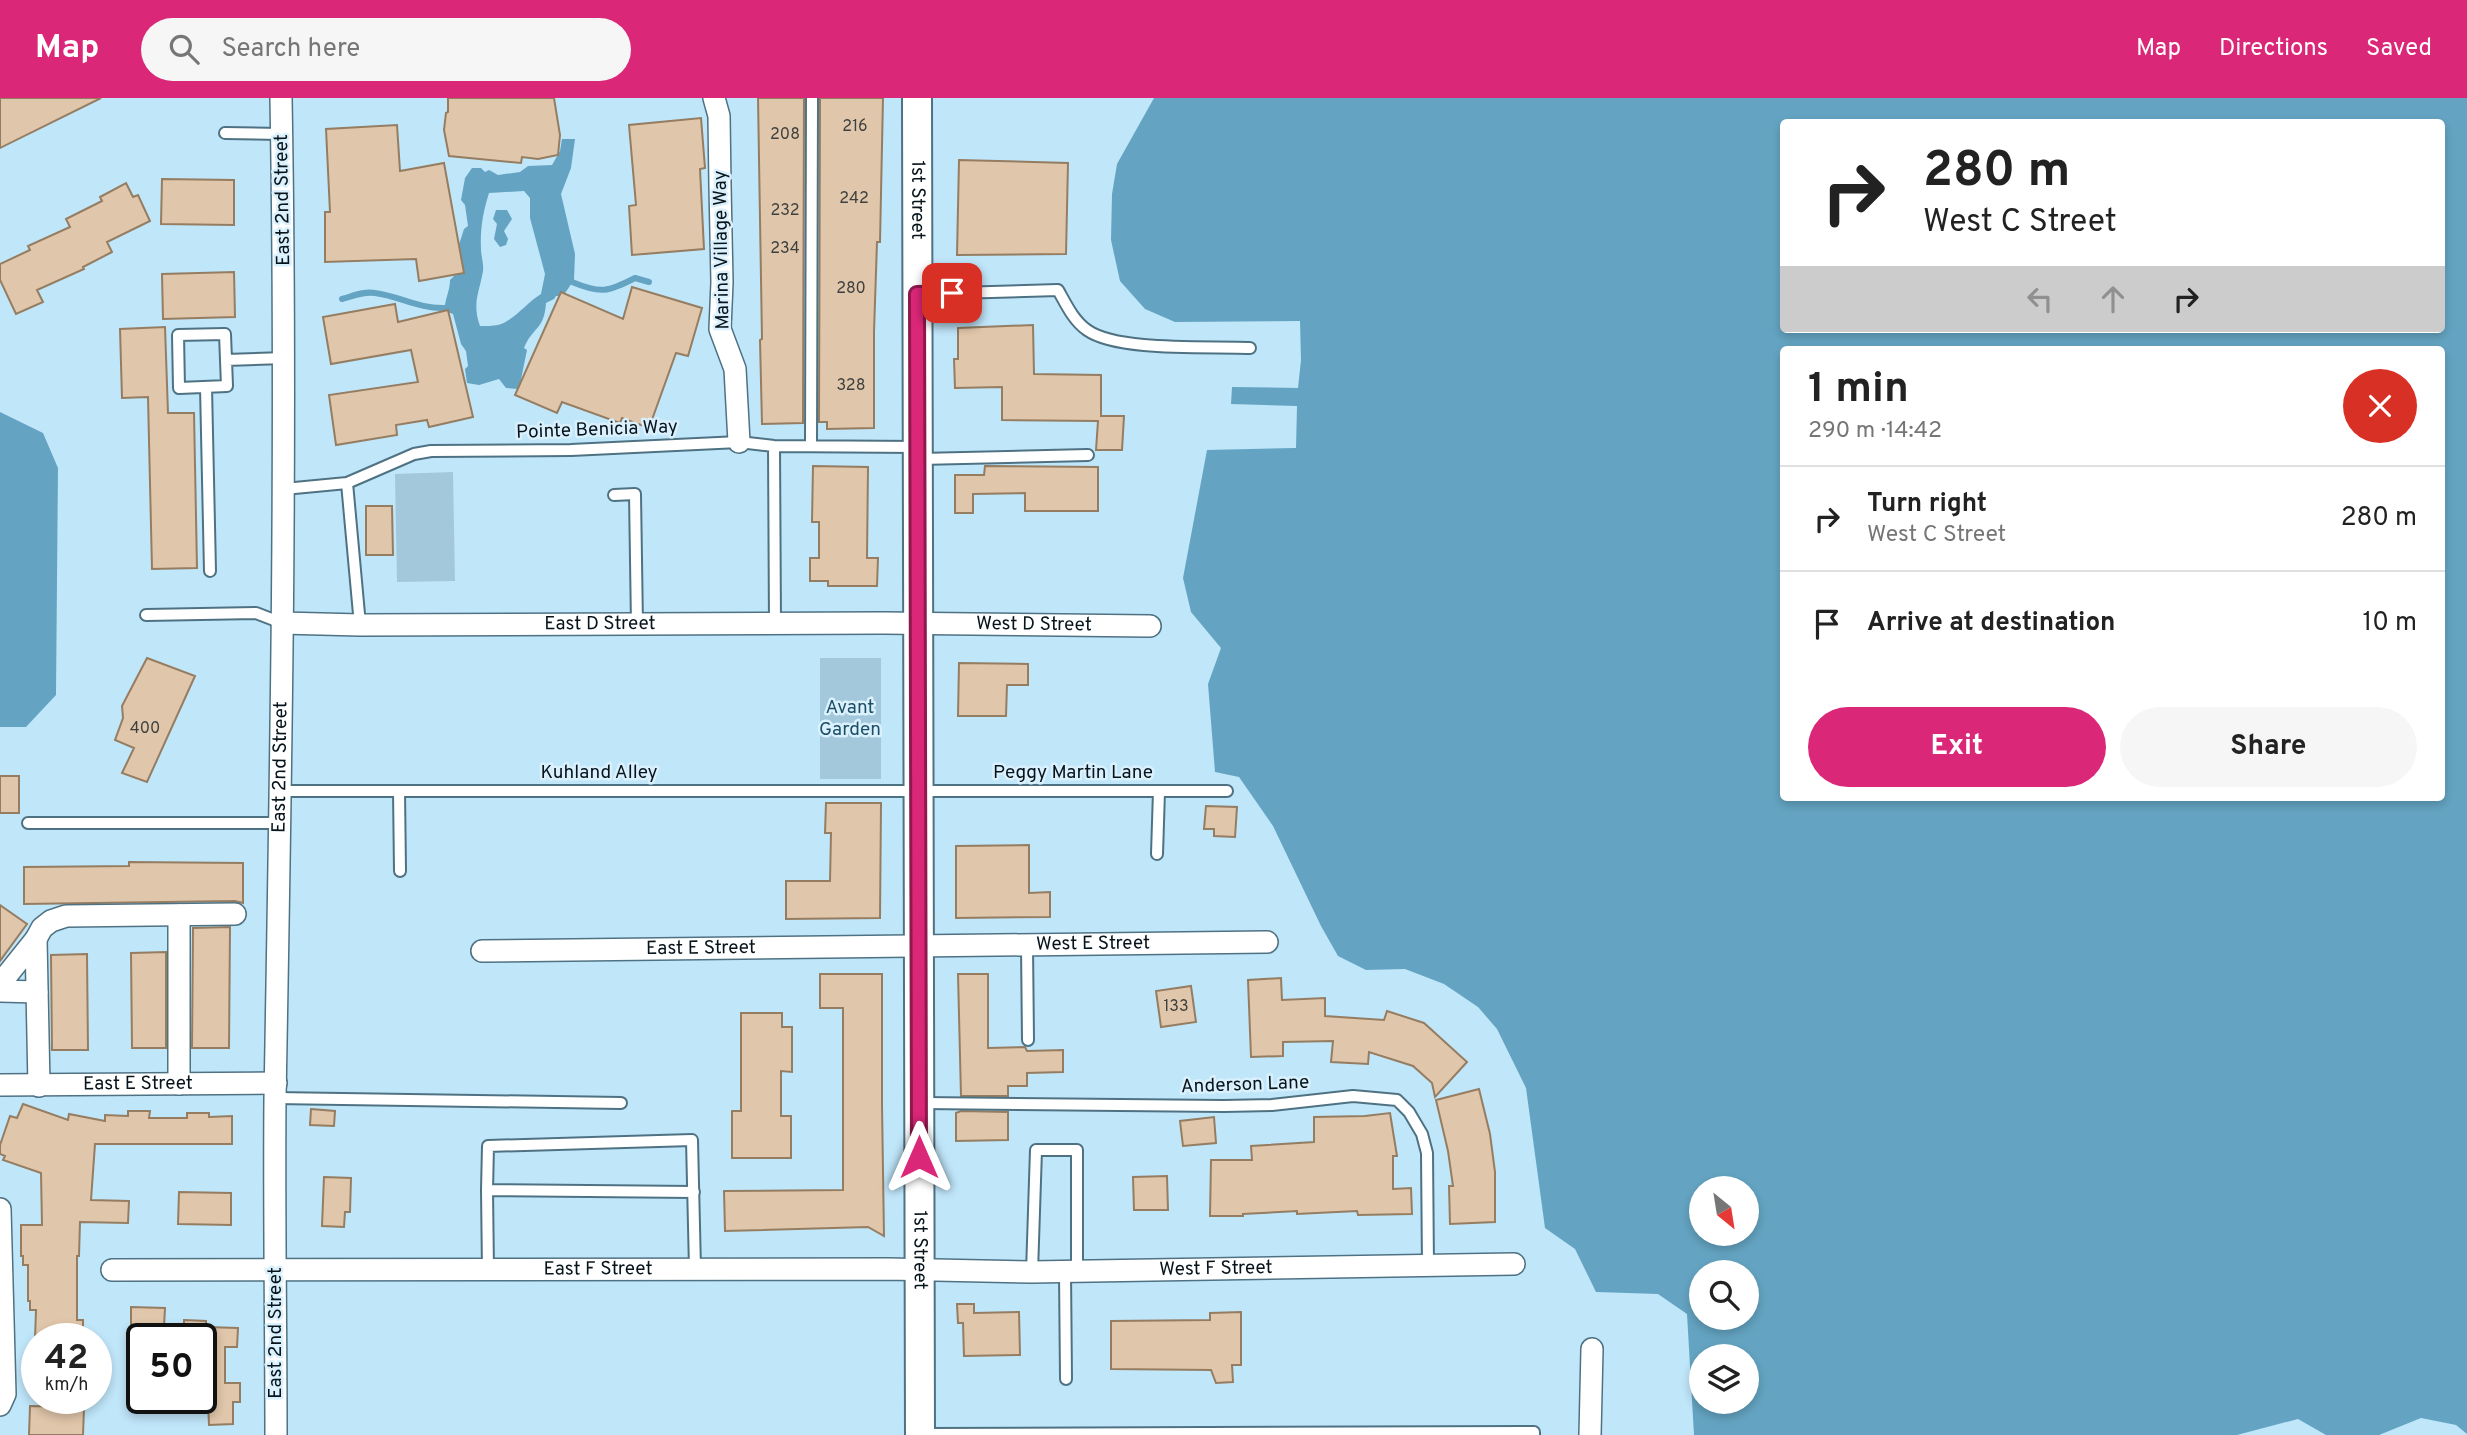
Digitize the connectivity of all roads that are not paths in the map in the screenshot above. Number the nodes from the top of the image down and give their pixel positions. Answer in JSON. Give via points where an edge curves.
{"nodes":[{"id":1,"x":281,"y":98,"type":"edge"},
{"id":2,"x":714,"y":98,"type":"edge"},
{"id":3,"x":812,"y":98,"type":"edge"},
{"id":4,"x":917,"y":98,"type":"edge"},
{"id":5,"x":225,"y":133,"type":"dead end"},
{"id":6,"x":282,"y":134,"type":"junction"},
{"id":7,"x":917,"y":294,"type":"junction"},
{"id":8,"x":1250,"y":348,"type":"dead end"},
{"id":9,"x":285,"y":358,"type":"junction"},
{"id":10,"x":226,"y":360,"type":"junction"},
{"id":11,"x":205,"y":387,"type":"junction"},
{"id":12,"x":739,"y":442,"type":"junction"},
{"id":13,"x":774,"y":446,"type":"junction"},
{"id":14,"x":811,"y":446,"type":"junction"},
{"id":15,"x":917,"y":453,"type":"junction"},
{"id":16,"x":1088,"y":455,"type":"dead end"},
{"id":17,"x":347,"y":483,"type":"junction"},
{"id":18,"x":284,"y":489,"type":"junction"},
{"id":19,"x":614,"y":495,"type":"dead end"},
{"id":20,"x":210,"y":571,"type":"dead end"},
{"id":21,"x":146,"y":615,"type":"dead end"},
{"id":22,"x":282,"y":623,"type":"junction"},
{"id":23,"x":775,"y":624,"type":"junction"},
{"id":24,"x":918,"y":624,"type":"junction"},
{"id":25,"x":360,"y":625,"type":"junction"},
{"id":26,"x":637,"y":625,"type":"junction"},
{"id":27,"x":1150,"y":626,"type":"dead end"},
{"id":28,"x":918,"y":790,"type":"junction"},
{"id":29,"x":279,"y":791,"type":"junction"},
{"id":30,"x":399,"y":791,"type":"junction"},
{"id":31,"x":1159,"y":791,"type":"junction"},
{"id":32,"x":1227,"y":791,"type":"dead end"},
{"id":33,"x":29,"y":823,"type":"dead end"},
{"id":34,"x":279,"y":823,"type":"junction"},
{"id":35,"x":1157,"y":854,"type":"dead end"},
{"id":36,"x":400,"y":871,"type":"dead end"},
{"id":37,"x":179,"y":915,"type":"junction"},
{"id":38,"x":235,"y":915,"type":"dead end"},
{"id":39,"x":36,"y":939,"type":"junction"},
{"id":40,"x":1266,"y":942,"type":"dead end"},
{"id":41,"x":1027,"y":946,"type":"junction"},
{"id":42,"x":919,"y":947,"type":"junction"},
{"id":43,"x":482,"y":951,"type":"dead end"},
{"id":44,"x":0,"y":984,"type":"edge"},
{"id":45,"x":0,"y":991,"type":"edge"},
{"id":46,"x":37,"y":992,"type":"junction"},
{"id":47,"x":1028,"y":1040,"type":"dead end"},
{"id":48,"x":179,"y":1084,"type":"junction"},
{"id":49,"x":0,"y":1085,"type":"edge"},
{"id":50,"x":39,"y":1086,"type":"junction"},
{"id":51,"x":276,"y":1091,"type":"junction"},
{"id":52,"x":621,"y":1103,"type":"dead end"},
{"id":53,"x":919,"y":1103,"type":"junction"},
{"id":54,"x":487,"y":1190,"type":"junction"},
{"id":55,"x":694,"y":1192,"type":"junction"},
{"id":56,"x":0,"y":1209,"type":"edge"},
{"id":57,"x":1514,"y":1264,"type":"dead end"},
{"id":58,"x":1428,"y":1267,"type":"junction"},
{"id":59,"x":695,"y":1269,"type":"junction"},
{"id":60,"x":112,"y":1270,"type":"dead end"},
{"id":61,"x":276,"y":1270,"type":"junction"},
{"id":62,"x":488,"y":1270,"type":"junction"},
{"id":63,"x":919,"y":1271,"type":"junction"},
{"id":64,"x":1032,"y":1272,"type":"junction"},
{"id":65,"x":1071,"y":1272,"type":"junction"},
{"id":66,"x":1592,"y":1349,"type":"dead end"},
{"id":67,"x":1066,"y":1379,"type":"dead end"},
{"id":68,"x":0,"y":1405,"type":"edge"},
{"id":69,"x":920,"y":1434,"type":"edge"},
{"id":70,"x":276,"y":1435,"type":"edge"},
{"id":71,"x":1534,"y":1435,"type":"edge"},
{"id":72,"x":1590,"y":1435,"type":"edge"}],
"edges":[{"from":1,"to":6,"type":"street","name":"East 2nd Street"},
{"from":2,"to":12,"type":"street","name":"Marina Village Way","via":[[719,116],[720,329],[735,369]]},
{"from":3,"to":14,"type":"lane"},
{"from":4,"to":7,"type":"main road","name":"1st Street"},
{"from":5,"to":6,"type":"lane"},
{"from":6,"to":9,"type":"street","name":"East 2nd Street"},
{"from":7,"to":8,"type":"lane","via":[[1058,290],[1072,315],[1104,338],[1138,344]]},
{"from":7,"to":15,"type":"main road","name":"1st Street"},
{"from":9,"to":10,"type":"lane"},
{"from":9,"to":18,"type":"street","name":"East 2nd Street"},
{"from":10,"to":11,"type":"lane","via":[[227,386]]},
{"from":10,"to":11,"type":"lane","via":[[225,334],[178,335],[179,388]]},
{"from":11,"to":20,"type":"lane"},
{"from":12,"to":13,"type":"lane","name":"Pointe Benicia Way"},
{"from":12,"to":17,"type":"lane","name":"Pointe Benicia Way","via":[[431,451]]},
{"from":13,"to":14,"type":"lane","name":"Pointe Benicia Way"},
{"from":13,"to":23,"type":"lane"},
{"from":14,"to":15,"type":"lane","name":"Pointe Benicia Way"},
{"from":15,"to":16,"type":"lane","name":"Pointe Benicia Way"},
{"from":15,"to":24,"type":"main road","name":"1st Street"},
{"from":17,"to":18,"type":"lane","name":"Pointe Benicia Way"},
{"from":17,"to":25,"type":"lane"},
{"from":18,"to":22,"type":"street","name":"East 2nd Street"},
{"from":19,"to":26,"type":"lane","via":[[635,494]]},
{"from":21,"to":22,"type":"lane","via":[[256,613]]},
{"from":22,"to":25,"type":"street","name":"East D Street"},
{"from":22,"to":29,"type":"street","name":"East 2nd Street"},
{"from":23,"to":24,"type":"street","name":"East D Street"},
{"from":23,"to":26,"type":"street","name":"East D Street"},
{"from":24,"to":27,"type":"street","name":"West D Street"},
{"from":24,"to":28,"type":"main road","name":"1st Street"},
{"from":25,"to":26,"type":"street","name":"East D Street"},
{"from":28,"to":30,"type":"lane","name":"Kuhland Alley"},
{"from":28,"to":31,"type":"lane","name":"Peggy Martin Lane"},
{"from":28,"to":42,"type":"main road","name":"1st Street"},
{"from":29,"to":30,"type":"lane","name":"Kuhland Alley"},
{"from":29,"to":34,"type":"street","name":"East 2nd Street"},
{"from":30,"to":36,"type":"lane"},
{"from":31,"to":32,"type":"lane","name":"Peggy Martin Lane"},
{"from":31,"to":35,"type":"lane"},
{"from":33,"to":34,"type":"lane"},
{"from":34,"to":51,"type":"street","name":"East 2nd Street"},
{"from":37,"to":38,"type":"street"},
{"from":37,"to":39,"type":"street","via":[[66,916],[51,921]]},
{"from":37,"to":48,"type":"street"},
{"from":39,"to":44,"type":"street"},
{"from":39,"to":46,"type":"street"},
{"from":40,"to":41,"type":"street","name":"West E Street"},
{"from":41,"to":42,"type":"street","name":"West E Street"},
{"from":41,"to":47,"type":"lane"},
{"from":42,"to":43,"type":"street","name":"East E Street"},
{"from":42,"to":53,"type":"main road","name":"1st Street"},
{"from":45,"to":46,"type":"street"},
{"from":46,"to":50,"type":"street"},
{"from":48,"to":50,"type":"street","name":"East E Street"},
{"from":48,"to":51,"type":"street","name":"East E Street"},
{"from":49,"to":50,"type":"street","name":"East E Street"},
{"from":51,"to":52,"type":"lane"},
{"from":51,"to":61,"type":"street","name":"East 2nd Street"},
{"from":53,"to":58,"type":"lane","name":"Anderson Lane","via":[[1224,1106],[1353,1096],[1397,1100],[1422,1134],[1427,1153]]},
{"from":53,"to":63,"type":"main road","name":"1st Street"},
{"from":54,"to":55,"type":"lane"},
{"from":54,"to":55,"type":"lane","via":[[488,1146],[692,1140]]},
{"from":54,"to":62,"type":"lane"},
{"from":55,"to":59,"type":"lane"},
{"from":56,"to":68,"type":"street","via":[[5,1394]]},
{"from":57,"to":58,"type":"street","name":"West F Street"},
{"from":58,"to":65,"type":"street","name":"West F Street"},
{"from":59,"to":62,"type":"street","name":"East F Street"},
{"from":59,"to":63,"type":"street","name":"East F Street"},
{"from":60,"to":61,"type":"street","name":"East F Street"},
{"from":61,"to":62,"type":"street","name":"East F Street"},
{"from":61,"to":70,"type":"street","name":"East 2nd Street"},
{"from":63,"to":64,"type":"street","name":"West F Street"},
{"from":63,"to":69,"type":"main road","name":"1st Street"},
{"from":64,"to":65,"type":"street","name":"West F Street"},
{"from":64,"to":65,"type":"lane","via":[[1036,1150],[1077,1150]]},
{"from":65,"to":67,"type":"lane"},
{"from":66,"to":72,"type":"street"},
{"from":69,"to":71,"type":"lane"}]}
